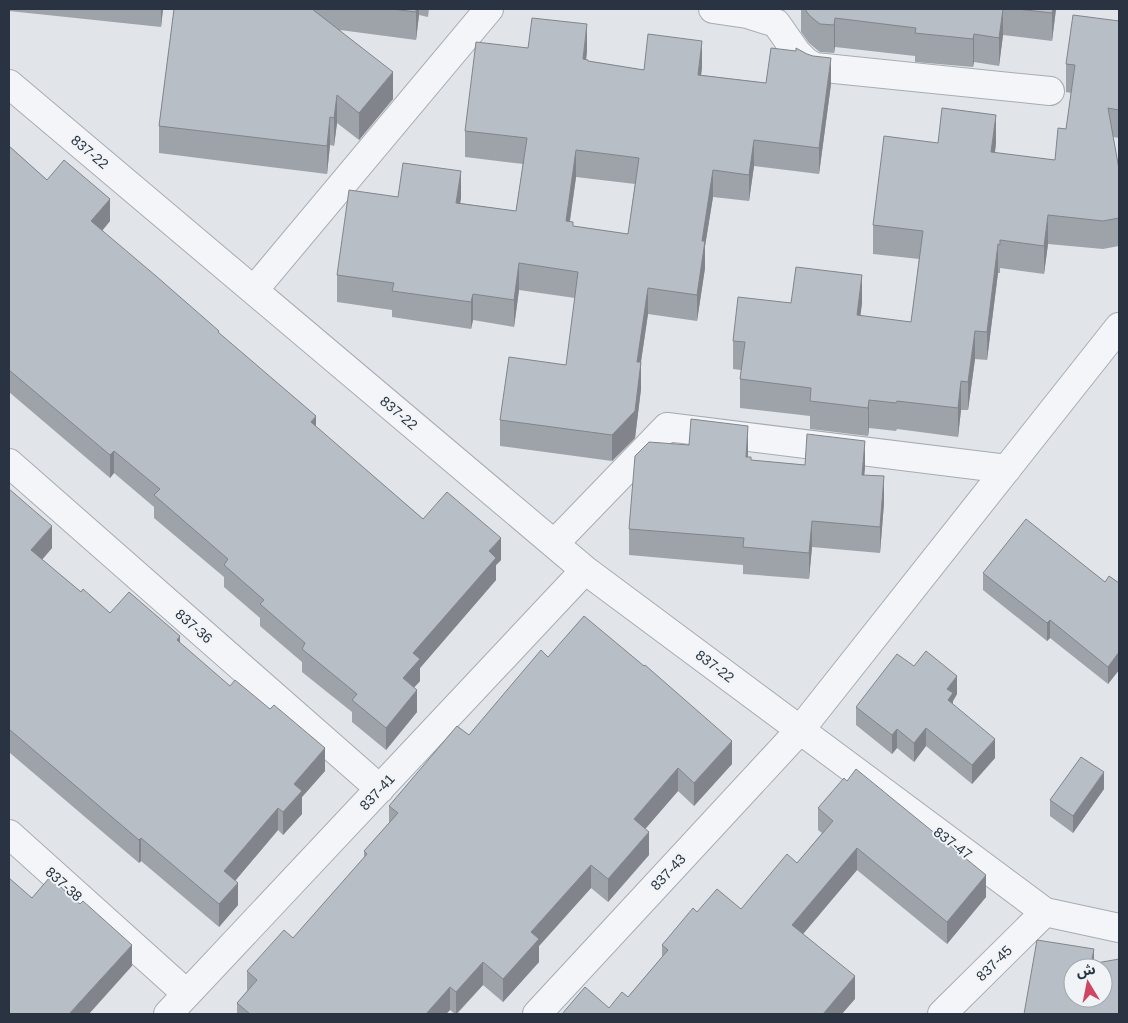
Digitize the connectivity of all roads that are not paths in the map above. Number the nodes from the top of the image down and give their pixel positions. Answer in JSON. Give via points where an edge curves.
{"nodes":[{"id":1,"x":489,"y":9,"type":"edge"},
{"id":2,"x":713,"y":9,"type":"edge"},
{"id":3,"x":777,"y":16,"type":"edge"},
{"id":4,"x":9,"y":84,"type":"edge"},
{"id":5,"x":1050,"y":91,"type":"dead end"},
{"id":6,"x":254,"y":290,"type":"junction"},
{"id":7,"x":1119,"y":326,"type":"edge"},
{"id":8,"x":9,"y":463,"type":"edge"},
{"id":9,"x":1007,"y":469,"type":"junction"},
{"id":10,"x":554,"y":544,"type":"junction"},
{"id":11,"x":585,"y":570,"type":"junction"},
{"id":12,"x":800,"y":730,"type":"junction"},
{"id":13,"x":380,"y":789,"type":"junction"},
{"id":14,"x":9,"y":834,"type":"edge"},
{"id":15,"x":1045,"y":912,"type":"junction"},
{"id":16,"x":1119,"y":928,"type":"edge"},
{"id":17,"x":187,"y":994,"type":"junction"},
{"id":18,"x":168,"y":1014,"type":"edge"},
{"id":19,"x":537,"y":1014,"type":"edge"},
{"id":20,"x":942,"y":1014,"type":"edge"}],
"edges":[{"from":1,"to":6,"type":"street"},
{"from":2,"to":3,"type":"street"},
{"from":3,"to":5,"type":"street","via":[[797,53],[815,66]]},
{"from":4,"to":6,"type":"street","name":"837-22"},
{"from":6,"to":10,"type":"street","name":"837-22"},
{"from":7,"to":9,"type":"street","name":"837-43"},
{"from":8,"to":13,"type":"street","name":"837-36"},
{"from":9,"to":10,"type":"street","via":[[667,427]]},
{"from":9,"to":12,"type":"street","name":"837-43"},
{"from":10,"to":11,"type":"street","name":"837-22"},
{"from":11,"to":12,"type":"street","name":"837-22"},
{"from":11,"to":13,"type":"street","name":"837-41"},
{"from":12,"to":15,"type":"street","name":"837-47"},
{"from":12,"to":19,"type":"street","name":"837-43"},
{"from":13,"to":17,"type":"street","name":"837-41"},
{"from":14,"to":17,"type":"street","name":"837-38"},
{"from":15,"to":16,"type":"street","name":"837-47"},
{"from":15,"to":20,"type":"street","name":"837-45"},
{"from":17,"to":18,"type":"street","name":"837-41"}]}
